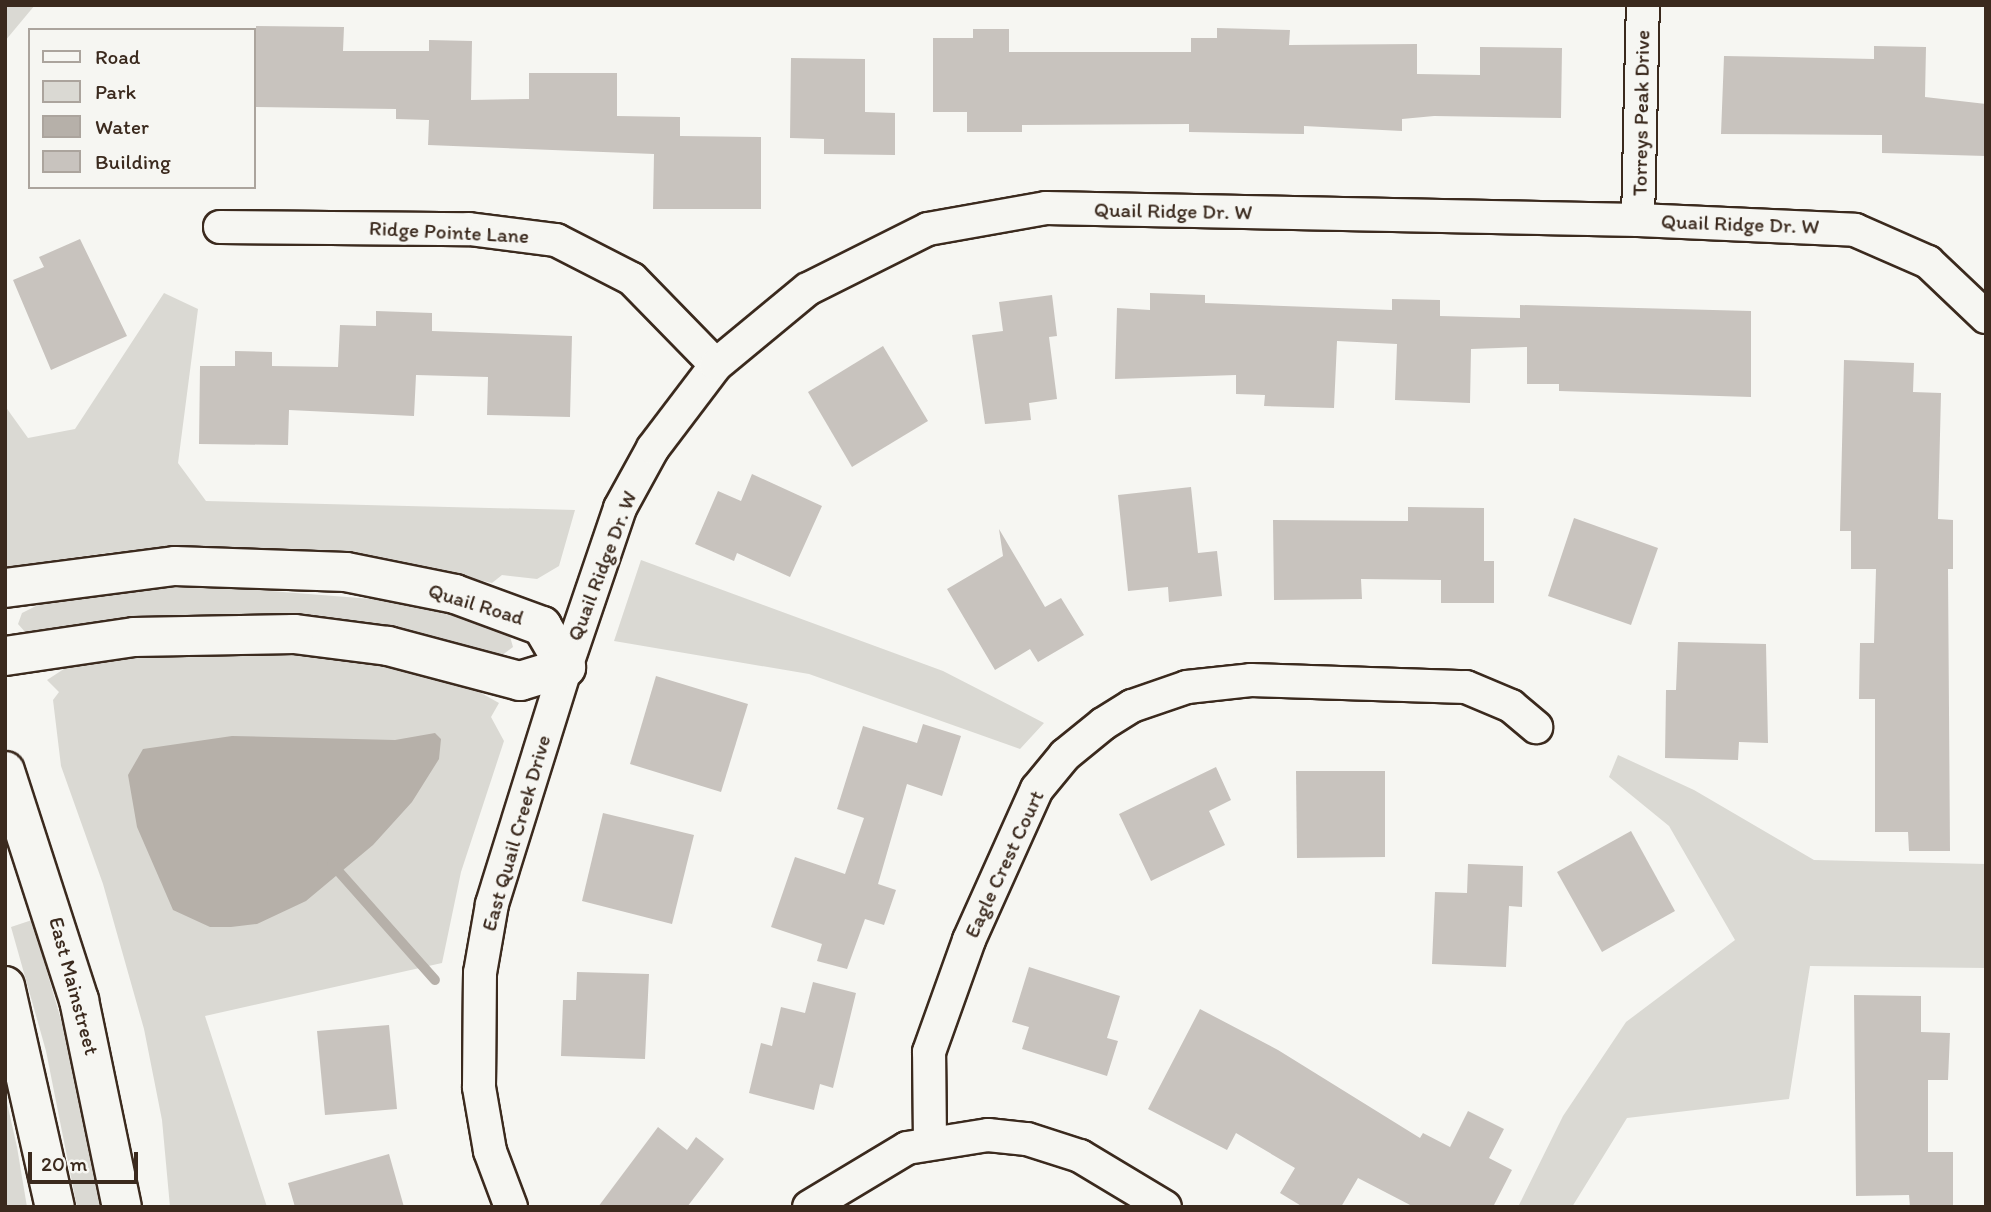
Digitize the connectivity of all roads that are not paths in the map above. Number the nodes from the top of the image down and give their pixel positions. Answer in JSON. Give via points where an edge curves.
{"nodes":[{"id":1,"x":1643,"y":5,"type":"edge"},
{"id":2,"x":1638,"y":220,"type":"junction"},
{"id":3,"x":220,"y":227,"type":"dead end"},
{"id":4,"x":1986,"y":317,"type":"edge"},
{"id":5,"x":716,"y":365,"type":"junction"},
{"id":6,"x":5,"y":588,"type":"edge"},
{"id":7,"x":5,"y":656,"type":"edge"},
{"id":8,"x":565,"y":667,"type":"junction"},
{"id":9,"x":1536,"y":727,"type":"dead end"},
{"id":10,"x":5,"y":771,"type":"edge"},
{"id":11,"x":5,"y":986,"type":"edge"},
{"id":12,"x":930,"y":1142,"type":"junction"},
{"id":13,"x":55,"y":1207,"type":"edge"},
{"id":14,"x":122,"y":1207,"type":"edge"},
{"id":15,"x":511,"y":1207,"type":"edge"},
{"id":16,"x":808,"y":1207,"type":"edge"},
{"id":17,"x":1165,"y":1207,"type":"edge"}],
"edges":[{"from":1,"to":2,"type":"street","name":"Torreys Peak Drive"},
{"from":2,"to":4,"type":"street","name":"Quail Ridge Dr. W","via":[[1855,230],[1928,262]]},
{"from":2,"to":5,"type":"street","name":"Quail Ridge Dr. W","via":[[1046,208],[995,214],[928,229],[843,269],[785,304]]},
{"from":3,"to":5,"type":"street","name":"Ridge Pointe Lane","via":[[469,229],[556,240],[632,279]]},
{"from":5,"to":8,"type":"street","name":"Quail Ridge Dr. W","via":[[674,416],[620,508]]},
{"from":6,"to":8,"type":"street","name":"Quail Road","via":[[175,566],[346,572],[456,594],[542,626]]},
{"from":7,"to":8,"type":"street","via":[[134,636],[283,634],[388,646],[520,681]]},
{"from":8,"to":15,"type":"street","name":"East Quail Creek Drive","via":[[492,904],[480,973],[477,1044],[482,1111]]},
{"from":9,"to":12,"type":"street","name":"Eagle Crest Court","via":[[1511,706],[1466,687],[1251,680],[1187,687],[1132,706],[1103,724],[1065,755],[1037,789],[969,940],[929,1052]]},
{"from":10,"to":14,"type":"street","name":"East Mainstreet","via":[[71,972]]},
{"from":11,"to":13,"type":"street"},
{"from":12,"to":16,"type":"street","via":[[862,1170]]},
{"from":12,"to":17,"type":"street","via":[[988,1135],[1052,1146],[1103,1166]]}]}
